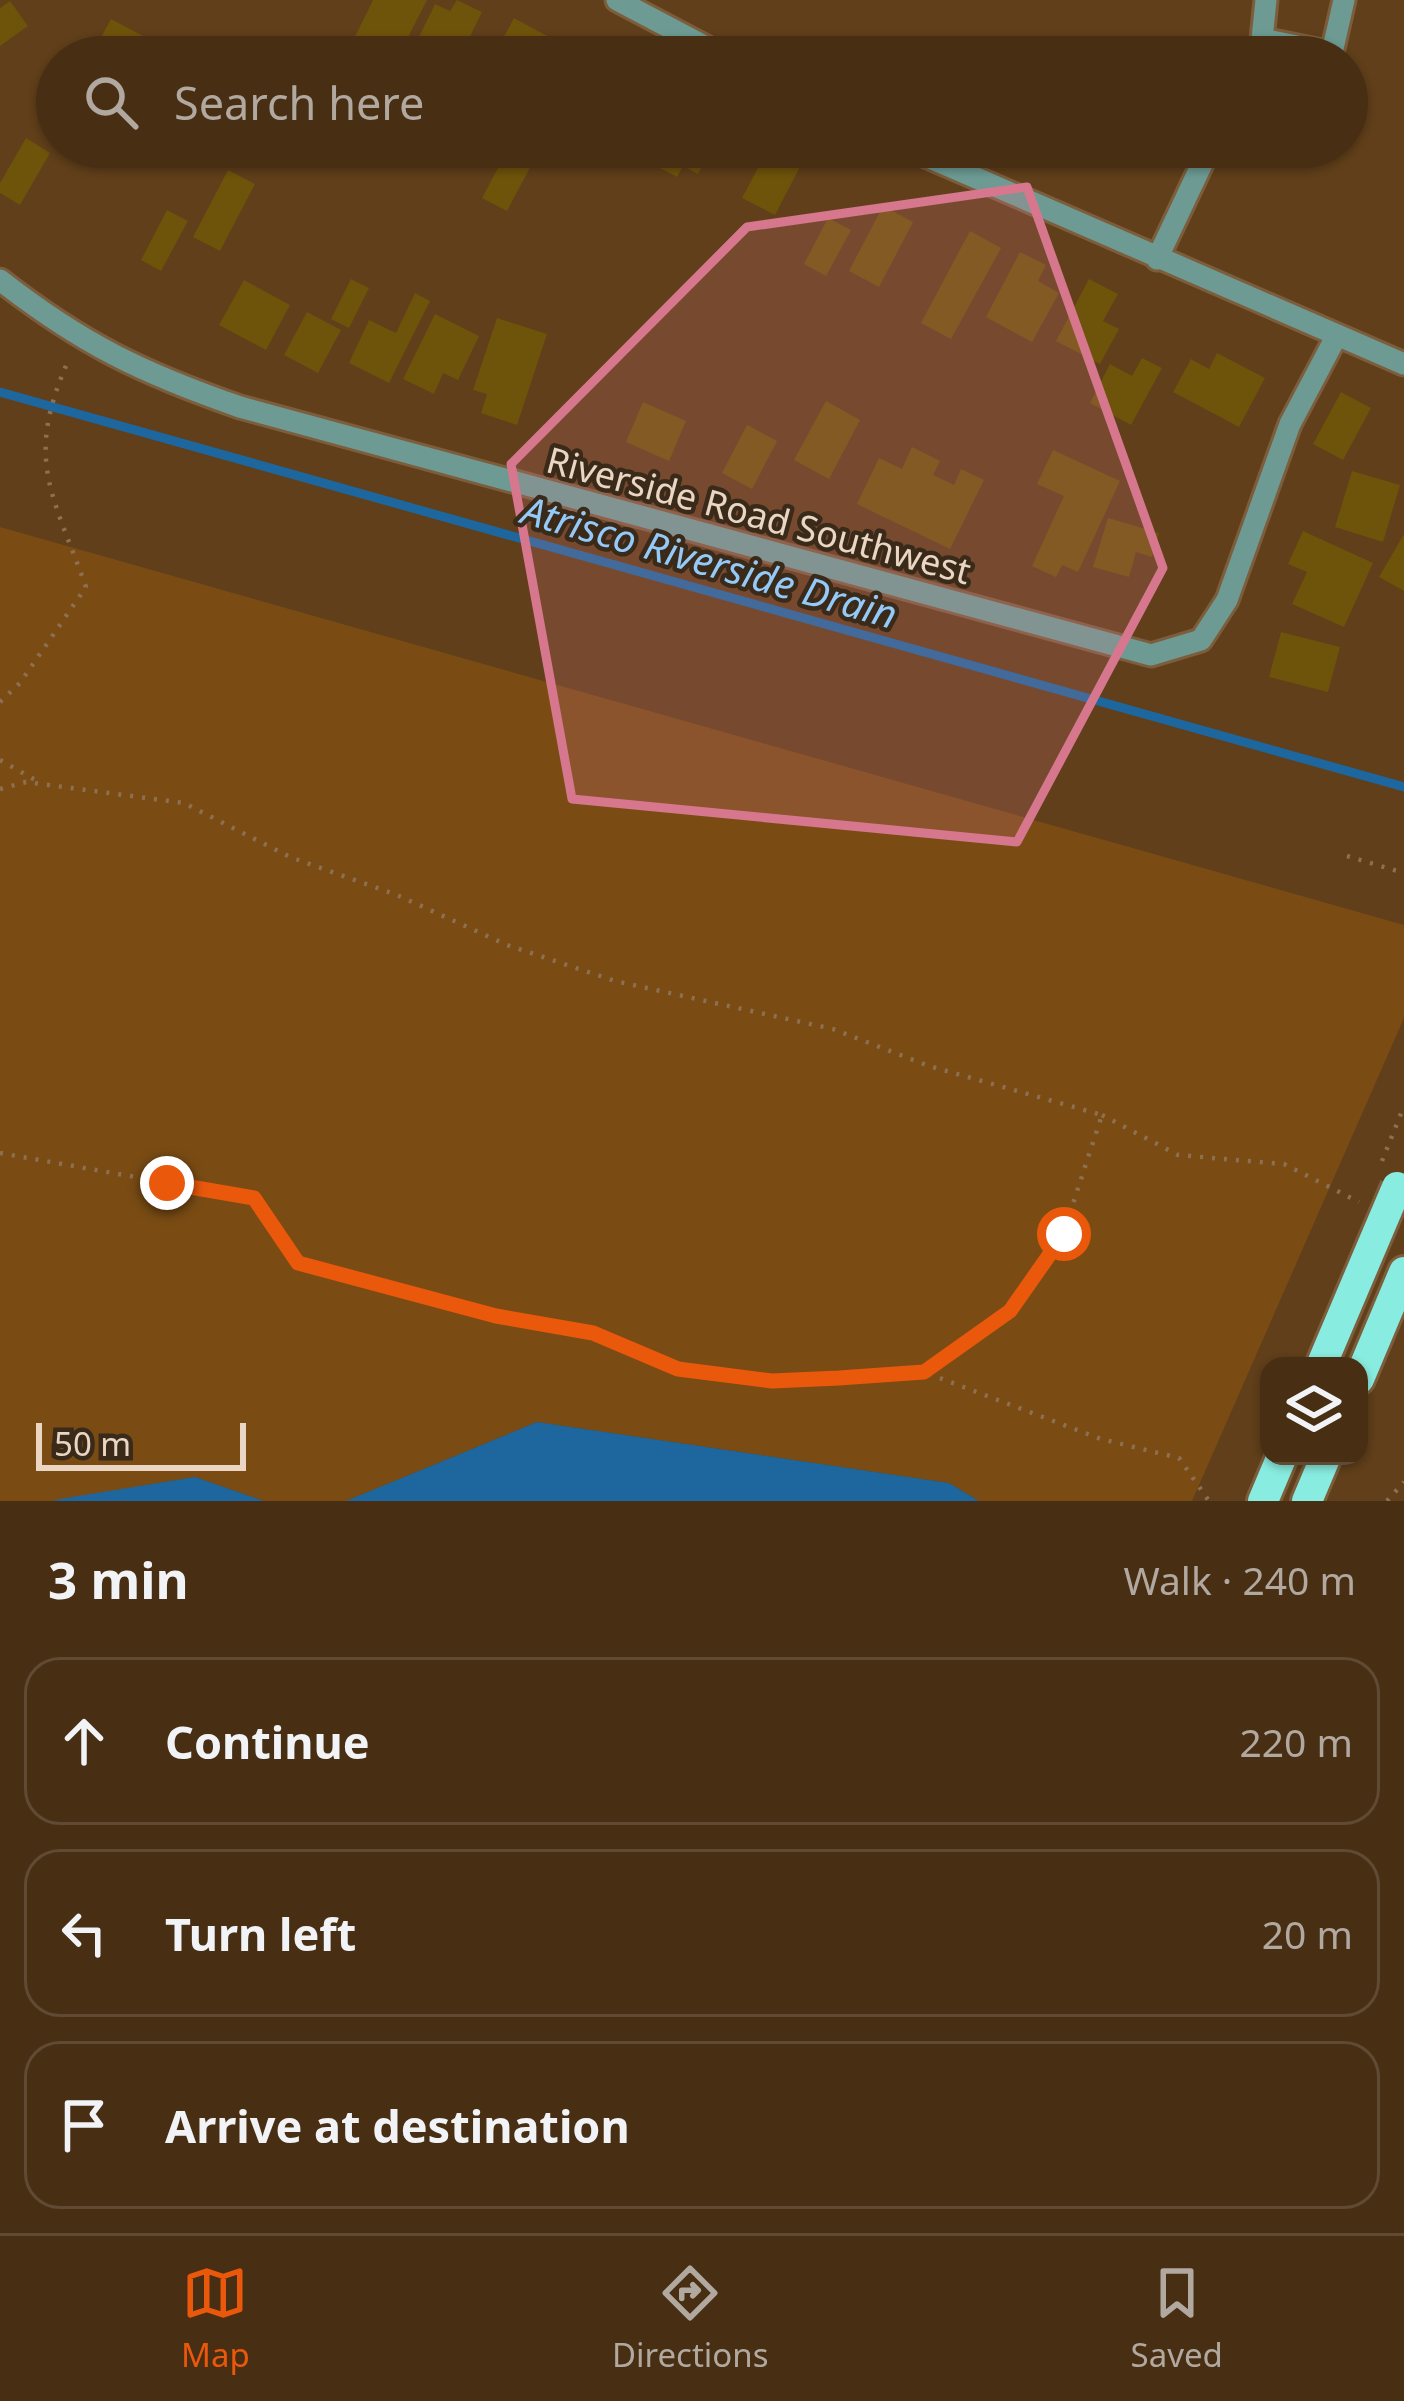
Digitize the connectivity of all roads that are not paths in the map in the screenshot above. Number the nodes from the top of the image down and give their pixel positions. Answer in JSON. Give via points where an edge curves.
{"nodes":[{"id":1,"x":1266,"y":0,"type":"edge"},
{"id":2,"x":1344,"y":0,"type":"edge"},
{"id":3,"x":626,"y":2,"type":"edge"},
{"id":4,"x":687,"y":36,"type":"edge"},
{"id":5,"x":1260,"y":36,"type":"edge"},
{"id":6,"x":1336,"y":36,"type":"edge"},
{"id":7,"x":952,"y":168,"type":"edge"},
{"id":8,"x":1200,"y":168,"type":"edge"},
{"id":9,"x":1157,"y":259,"type":"junction"},
{"id":10,"x":0,"y":280,"type":"edge"},
{"id":11,"x":1337,"y":335,"type":"junction"},
{"id":12,"x":1404,"y":364,"type":"edge"},
{"id":13,"x":1392,"y":1178,"type":"edge"},
{"id":14,"x":1404,"y":1272,"type":"edge"},
{"id":15,"x":1324,"y":1357,"type":"edge"},
{"id":16,"x":1368,"y":1357,"type":"edge"},
{"id":17,"x":1278,"y":1465,"type":"edge"},
{"id":18,"x":1322,"y":1465,"type":"edge"},
{"id":19,"x":1263,"y":1501,"type":"edge"},
{"id":20,"x":1307,"y":1501,"type":"edge"}],
"edges":[{"from":1,"to":5,"type":"street"},
{"from":2,"to":6,"type":"street"},
{"from":3,"to":4,"type":"street"},
{"from":7,"to":9,"type":"street"},
{"from":8,"to":9,"type":"street"},
{"from":9,"to":11,"type":"street"},
{"from":10,"to":11,"type":"street","name":"Riverside Road Southwest","via":[[78,338],[146,374],[240,407],[1151,655],[1201,640],[1227,600],[1290,424]]},
{"from":11,"to":12,"type":"street"},
{"from":13,"to":15,"type":"main road","bridge":true},
{"from":14,"to":16,"type":"main road"},
{"from":17,"to":19,"type":"main road"},
{"from":18,"to":20,"type":"main road"}]}
